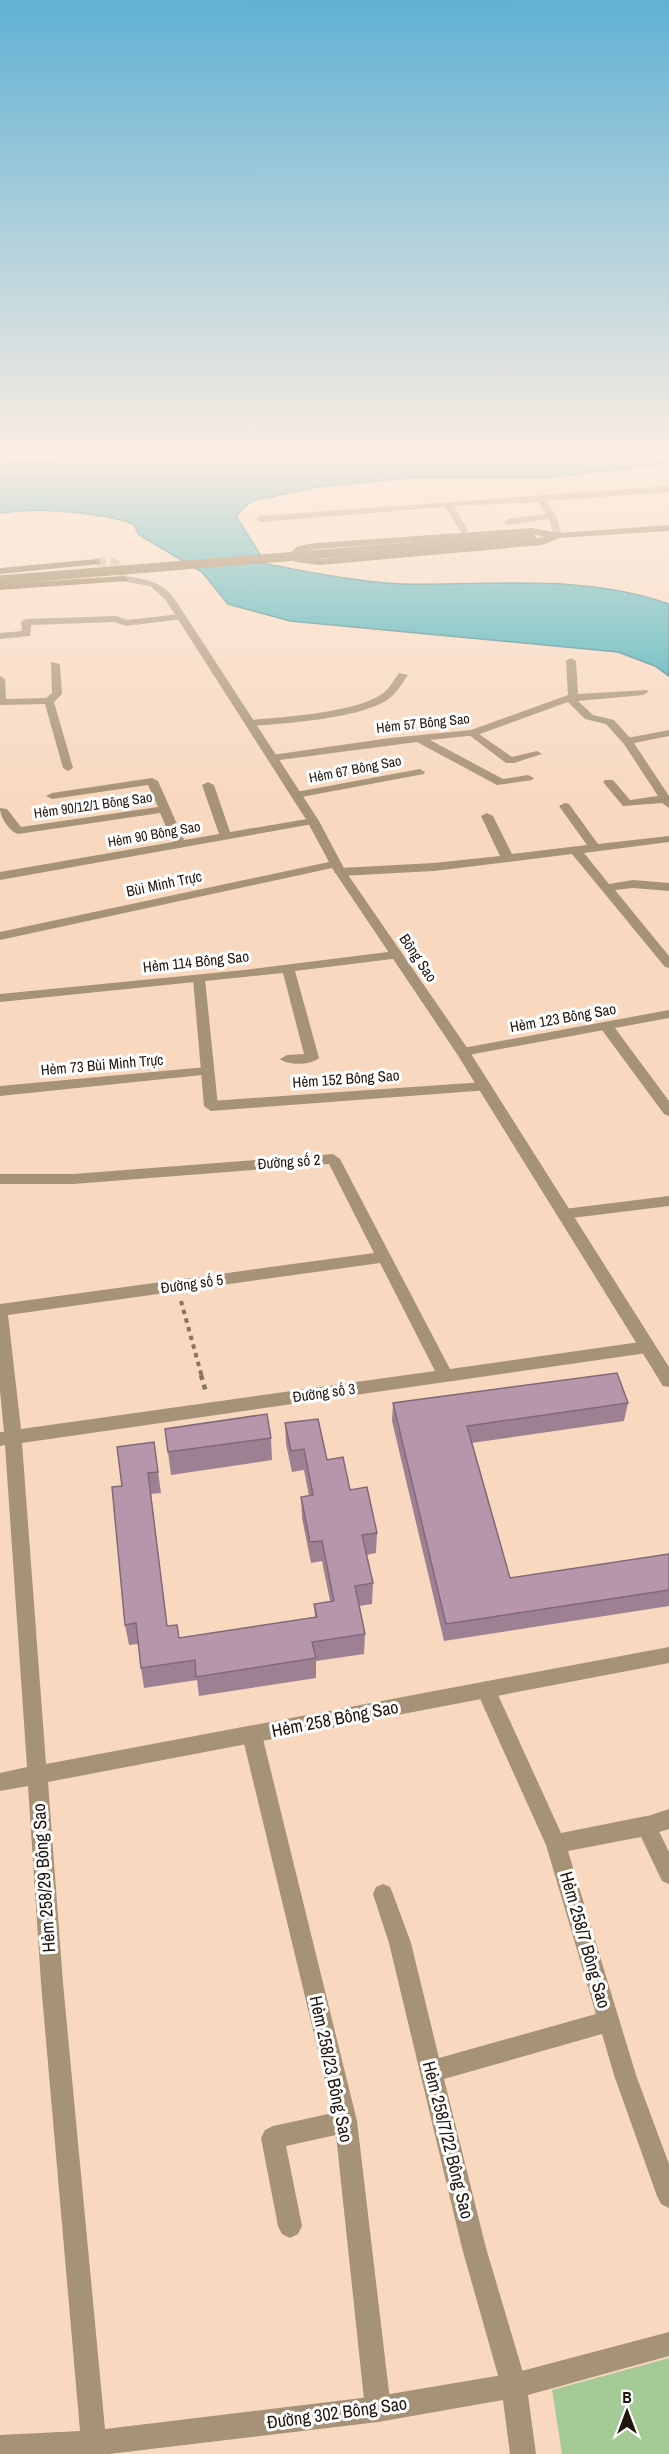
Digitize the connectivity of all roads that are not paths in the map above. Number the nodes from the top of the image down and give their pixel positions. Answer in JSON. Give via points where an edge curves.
{"nodes":[{"id":1,"x":27,"y":569,"type":"edge"},
{"id":2,"x":142,"y":569,"type":"edge"},
{"id":3,"x":0,"y":571,"type":"edge"},
{"id":4,"x":124,"y":579,"type":"joint"},
{"id":5,"x":0,"y":580,"type":"edge"},
{"id":6,"x":0,"y":587,"type":"edge"},
{"id":7,"x":180,"y":617,"type":"junction"},
{"id":8,"x":0,"y":636,"type":"edge"},
{"id":9,"x":571,"y":661,"type":"dead end"},
{"id":10,"x":55,"y":664,"type":"dead end"},
{"id":11,"x":403,"y":675,"type":"dead end"},
{"id":12,"x":0,"y":676,"type":"edge"},
{"id":13,"x":643,"y":692,"type":"dead end"},
{"id":14,"x":571,"y":697,"type":"junction"},
{"id":15,"x":49,"y":701,"type":"junction"},
{"id":16,"x":250,"y":723,"type":"junction"},
{"id":17,"x":669,"y":733,"type":"edge"},
{"id":18,"x":474,"y":734,"type":"junction"},
{"id":19,"x":418,"y":738,"type":"junction"},
{"id":20,"x":627,"y":741,"type":"junction"},
{"id":21,"x":537,"y":753,"type":"dead end"},
{"id":22,"x":272,"y":758,"type":"junction"},
{"id":23,"x":68,"y":768,"type":"dead end"},
{"id":24,"x":420,"y":772,"type":"dead end"},
{"id":25,"x":528,"y":778,"type":"dead end"},
{"id":26,"x":609,"y":782,"type":"dead end"},
{"id":27,"x":208,"y":786,"type":"dead end"},
{"id":28,"x":296,"y":795,"type":"junction"},
{"id":29,"x":52,"y":796,"type":"dead end"},
{"id":30,"x":666,"y":802,"type":"edge"},
{"id":31,"x":565,"y":806,"type":"dead end"},
{"id":32,"x":165,"y":809,"type":"junction"},
{"id":33,"x":0,"y":812,"type":"edge"},
{"id":34,"x":487,"y":816,"type":"dead end"},
{"id":35,"x":313,"y":821,"type":"junction"},
{"id":36,"x":226,"y":837,"type":"junction"},
{"id":37,"x":669,"y":839,"type":"edge"},
{"id":38,"x":180,"y":845,"type":"junction"},
{"id":39,"x":595,"y":848,"type":"junction"},
{"id":40,"x":576,"y":851,"type":"junction"},
{"id":41,"x":508,"y":859,"type":"junction"},
{"id":42,"x":338,"y":868,"type":"junction"},
{"id":43,"x":0,"y":876,"type":"edge"},
{"id":44,"x":669,"y":887,"type":"edge"},
{"id":45,"x":606,"y":888,"type":"junction"},
{"id":46,"x":0,"y":936,"type":"edge"},
{"id":47,"x":396,"y":955,"type":"junction"},
{"id":48,"x":669,"y":964,"type":"edge"},
{"id":49,"x":288,"y":969,"type":"junction"},
{"id":50,"x":199,"y":978,"type":"junction"},
{"id":51,"x":0,"y":998,"type":"edge"},
{"id":52,"x":669,"y":1014,"type":"edge"},
{"id":53,"x":607,"y":1027,"type":"junction"},
{"id":54,"x":463,"y":1052,"type":"junction"},
{"id":55,"x":287,"y":1059,"type":"dead end"},
{"id":56,"x":207,"y":1071,"type":"junction"},
{"id":57,"x":484,"y":1087,"type":"junction"},
{"id":58,"x":0,"y":1091,"type":"edge"},
{"id":59,"x":669,"y":1111,"type":"edge"},
{"id":60,"x":0,"y":1179,"type":"edge"},
{"id":61,"x":669,"y":1201,"type":"edge"},
{"id":62,"x":564,"y":1214,"type":"junction"},
{"id":63,"x":385,"y":1257,"type":"junction"},
{"id":64,"x":0,"y":1310,"type":"edge"},
{"id":65,"x":647,"y":1347,"type":"junction"},
{"id":66,"x":446,"y":1376,"type":"junction"},
{"id":67,"x":669,"y":1381,"type":"edge"},
{"id":68,"x":7,"y":1438,"type":"edge"},
{"id":69,"x":669,"y":1655,"type":"edge"},
{"id":70,"x":486,"y":1690,"type":"junction"},
{"id":71,"x":252,"y":1735,"type":"junction"},
{"id":72,"x":37,"y":1776,"type":"junction"},
{"id":73,"x":0,"y":1782,"type":"edge"},
{"id":74,"x":669,"y":1819,"type":"edge"},
{"id":75,"x":646,"y":1826,"type":"junction"},
{"id":76,"x":556,"y":1844,"type":"junction"},
{"id":77,"x":669,"y":1874,"type":"edge"},
{"id":78,"x":382,"y":1894,"type":"dead end"},
{"id":79,"x":609,"y":2021,"type":"junction"},
{"id":80,"x":431,"y":2072,"type":"junction"},
{"id":81,"x":346,"y":2121,"type":"junction"},
{"id":82,"x":669,"y":2196,"type":"edge"},
{"id":83,"x":291,"y":2226,"type":"dead end"},
{"id":84,"x":669,"y":2344,"type":"edge"},
{"id":85,"x":514,"y":2386,"type":"junction"},
{"id":86,"x":378,"y":2409,"type":"junction"},
{"id":87,"x":0,"y":2448,"type":"edge"},
{"id":88,"x":95,"y":2449,"type":"edge"},
{"id":89,"x":523,"y":2454,"type":"edge"}],
"edges":[{"from":1,"to":3,"type":"main road"},
{"from":2,"to":5,"type":"main road","bridge":true},
{"from":4,"to":6,"type":"main road"},
{"from":4,"to":7,"type":"street","name":"Bông Sao","via":[[155,583],[166,592]]},
{"from":7,"to":8,"type":"street","via":[[126,623],[116,619],[26,622],[27,634]]},
{"from":7,"to":16,"type":"street","name":"Bông Sao"},
{"from":9,"to":14,"type":"street"},
{"from":10,"to":15,"type":"street","via":[[57,694]]},
{"from":11,"to":16,"type":"street","via":[[386,696],[360,705],[287,720]]},
{"from":12,"to":15,"type":"street","via":[[1,702]]},
{"from":13,"to":14,"type":"street","name":"Hẻm 57 Bông Sao"},
{"from":14,"to":18,"type":"street","name":"Hẻm 57 Bông Sao"},
{"from":14,"to":20,"type":"street","via":[[589,717],[610,722]]},
{"from":15,"to":23,"type":"street"},
{"from":16,"to":22,"type":"street","name":"Bông Sao"},
{"from":17,"to":20,"type":"street"},
{"from":18,"to":19,"type":"street","name":"Hẻm 57 Bông Sao"},
{"from":18,"to":21,"type":"street","via":[[510,761]]},
{"from":19,"to":22,"type":"street","name":"Hẻm 57 Bông Sao"},
{"from":19,"to":25,"type":"street","via":[[501,783]]},
{"from":20,"to":30,"type":"street"},
{"from":22,"to":28,"type":"street","name":"Bông Sao"},
{"from":24,"to":28,"type":"street","name":"Hẻm 67 Bông Sao"},
{"from":26,"to":30,"type":"street","via":[[627,804]]},
{"from":27,"to":36,"type":"street"},
{"from":28,"to":35,"type":"street","name":"Bông Sao"},
{"from":29,"to":32,"type":"street","via":[[152,781]]},
{"from":31,"to":39,"type":"street"},
{"from":32,"to":33,"type":"street","name":"Hẻm 90/12/1 Bông Sao","via":[[18,831]]},
{"from":32,"to":38,"type":"street"},
{"from":34,"to":41,"type":"street"},
{"from":35,"to":36,"type":"street","name":"Hẻm 90 Bông Sao"},
{"from":35,"to":42,"type":"street","name":"Bông Sao"},
{"from":36,"to":38,"type":"street","name":"Hẻm 90 Bông Sao"},
{"from":37,"to":39,"type":"street","name":"Bùi Minh Trực"},
{"from":38,"to":43,"type":"street","name":"Hẻm 90 Bông Sao"},
{"from":39,"to":40,"type":"street","name":"Bùi Minh Trực"},
{"from":40,"to":41,"type":"street","name":"Bùi Minh Trực"},
{"from":40,"to":45,"type":"street"},
{"from":41,"to":42,"type":"street","name":"Bùi Minh Trực","via":[[434,867]]},
{"from":42,"to":46,"type":"street","name":"Bùi Minh Trực"},
{"from":42,"to":47,"type":"street","name":"Bông Sao"},
{"from":44,"to":45,"type":"street","via":[[633,884]]},
{"from":45,"to":48,"type":"street"},
{"from":47,"to":49,"type":"street","name":"Hẻm 114 Bông Sao"},
{"from":47,"to":54,"type":"street","name":"Bông Sao"},
{"from":49,"to":50,"type":"street","name":"Hẻm 114 Bông Sao"},
{"from":49,"to":55,"type":"street","via":[[312,1058]]},
{"from":50,"to":51,"type":"street","name":"Hẻm 114 Bông Sao"},
{"from":50,"to":56,"type":"street"},
{"from":52,"to":53,"type":"street","name":"Hẻm 123 Bông Sao"},
{"from":53,"to":54,"type":"street","name":"Hẻm 123 Bông Sao"},
{"from":53,"to":59,"type":"street"},
{"from":54,"to":57,"type":"street","name":"Bông Sao"},
{"from":56,"to":57,"type":"street","name":"Hẻm 152 Bông Sao","via":[[211,1106]]},
{"from":56,"to":58,"type":"street","name":"Hẻm 73 Bùi Minh Trực"},
{"from":57,"to":62,"type":"street","name":"Bông Sao"},
{"from":60,"to":63,"type":"street","name":"Đường số 2","via":[[73,1179],[333,1159]]},
{"from":61,"to":62,"type":"street"},
{"from":62,"to":65,"type":"street","name":"Bông Sao"},
{"from":63,"to":64,"type":"street","name":"Đường số 5"},
{"from":63,"to":66,"type":"street","name":"Đường số 2"},
{"from":64,"to":68,"type":"street","name":"Hẻm 258/29 Bông Sao"},
{"from":65,"to":66,"type":"street","name":"Đường số 3"},
{"from":65,"to":67,"type":"street","name":"Bông Sao"},
{"from":66,"to":68,"type":"street","name":"Đường số 3"},
{"from":68,"to":72,"type":"street","name":"Hẻm 258/29 Bông Sao"},
{"from":69,"to":70,"type":"street","name":"Hẻm 258 Bông Sao"},
{"from":70,"to":71,"type":"street","name":"Hẻm 258 Bông Sao"},
{"from":70,"to":76,"type":"street","name":"Hẻm 258/7 Bông Sao"},
{"from":71,"to":72,"type":"street","name":"Hẻm 258 Bông Sao"},
{"from":71,"to":81,"type":"street","name":"Hẻm 258/23 Bông Sao"},
{"from":72,"to":73,"type":"street","name":"Hẻm 258 Bông Sao"},
{"from":72,"to":88,"type":"street","name":"Hẻm 258/29 Bông Sao"},
{"from":74,"to":75,"type":"street"},
{"from":75,"to":76,"type":"street"},
{"from":75,"to":77,"type":"street"},
{"from":76,"to":79,"type":"street","name":"Hẻm 258/7 Bông Sao"},
{"from":78,"to":80,"type":"street","name":"Hẻm 258/7/22 Bông Sao","via":[[400,1943]]},
{"from":79,"to":80,"type":"street"},
{"from":79,"to":82,"type":"street","name":"Hẻm 258/7 Bông Sao"},
{"from":80,"to":85,"type":"street","name":"Hẻm 258/7/22 Bông Sao","via":[[474,2248]]},
{"from":81,"to":83,"type":"street","via":[[273,2138]]},
{"from":81,"to":86,"type":"street","name":"Hẻm 258/23 Bông Sao"},
{"from":84,"to":85,"type":"street","name":"Đường 302 Bông Sao"},
{"from":85,"to":86,"type":"street","name":"Đường 302 Bông Sao"},
{"from":85,"to":89,"type":"street","name":"Hẻm 258/7/22 Bông Sao"},
{"from":86,"to":88,"type":"street","name":"Đường 302 Bông Sao"},
{"from":87,"to":88,"type":"street","name":"Đường 302 Bông Sao"}]}
